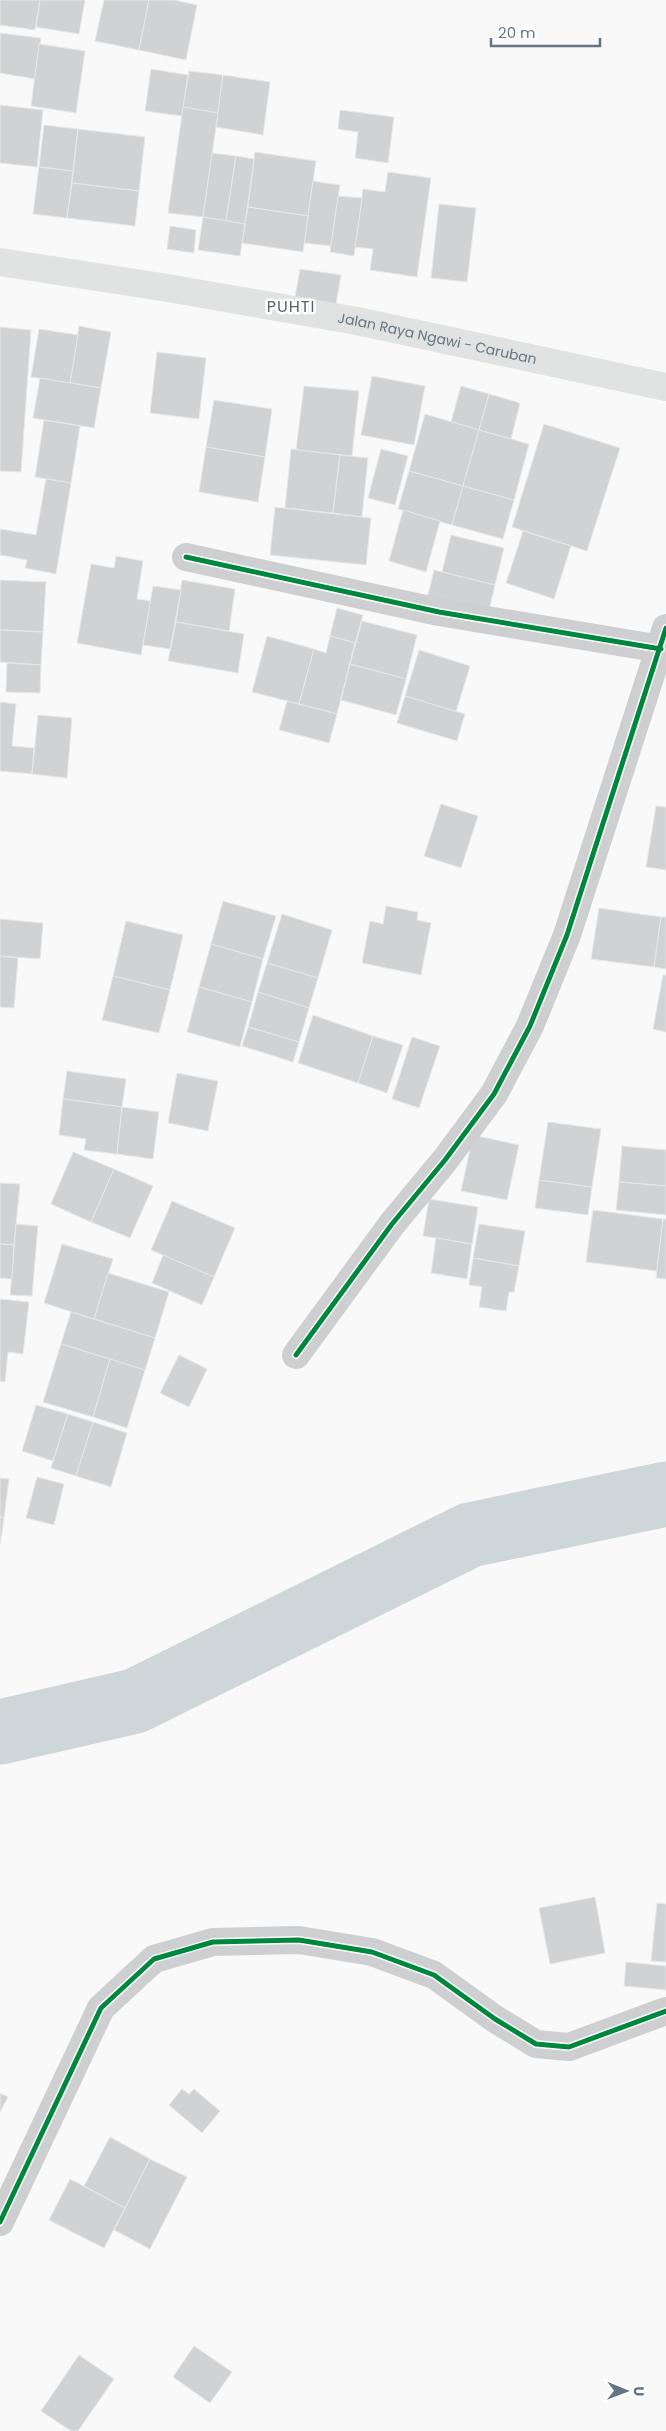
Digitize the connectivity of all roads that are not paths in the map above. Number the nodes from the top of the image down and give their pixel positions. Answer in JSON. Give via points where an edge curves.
{"nodes":[{"id":1,"x":0,"y":262,"type":"edge"},
{"id":2,"x":666,"y":387,"type":"edge"},
{"id":3,"x":186,"y":557,"type":"dead end"},
{"id":4,"x":664,"y":638,"type":"edge"},
{"id":5,"x":296,"y":1355,"type":"dead end"},
{"id":6,"x":666,"y":2011,"type":"edge"},
{"id":7,"x":0,"y":2222,"type":"edge"}],
"edges":[{"from":1,"to":2,"type":"highway","name":"Jalan Raya Ngawi - Caruban","via":[[357,321]]},
{"from":3,"to":4,"type":"street","via":[[439,612]]},
{"from":4,"to":5,"type":"street","via":[[567,936],[530,1026],[494,1094],[446,1160],[392,1224]]},
{"from":6,"to":7,"type":"street","via":[[569,2047],[536,2044],[494,2019],[434,1975],[372,1952],[299,1940],[213,1942],[154,1959],[101,2008]]}]}
